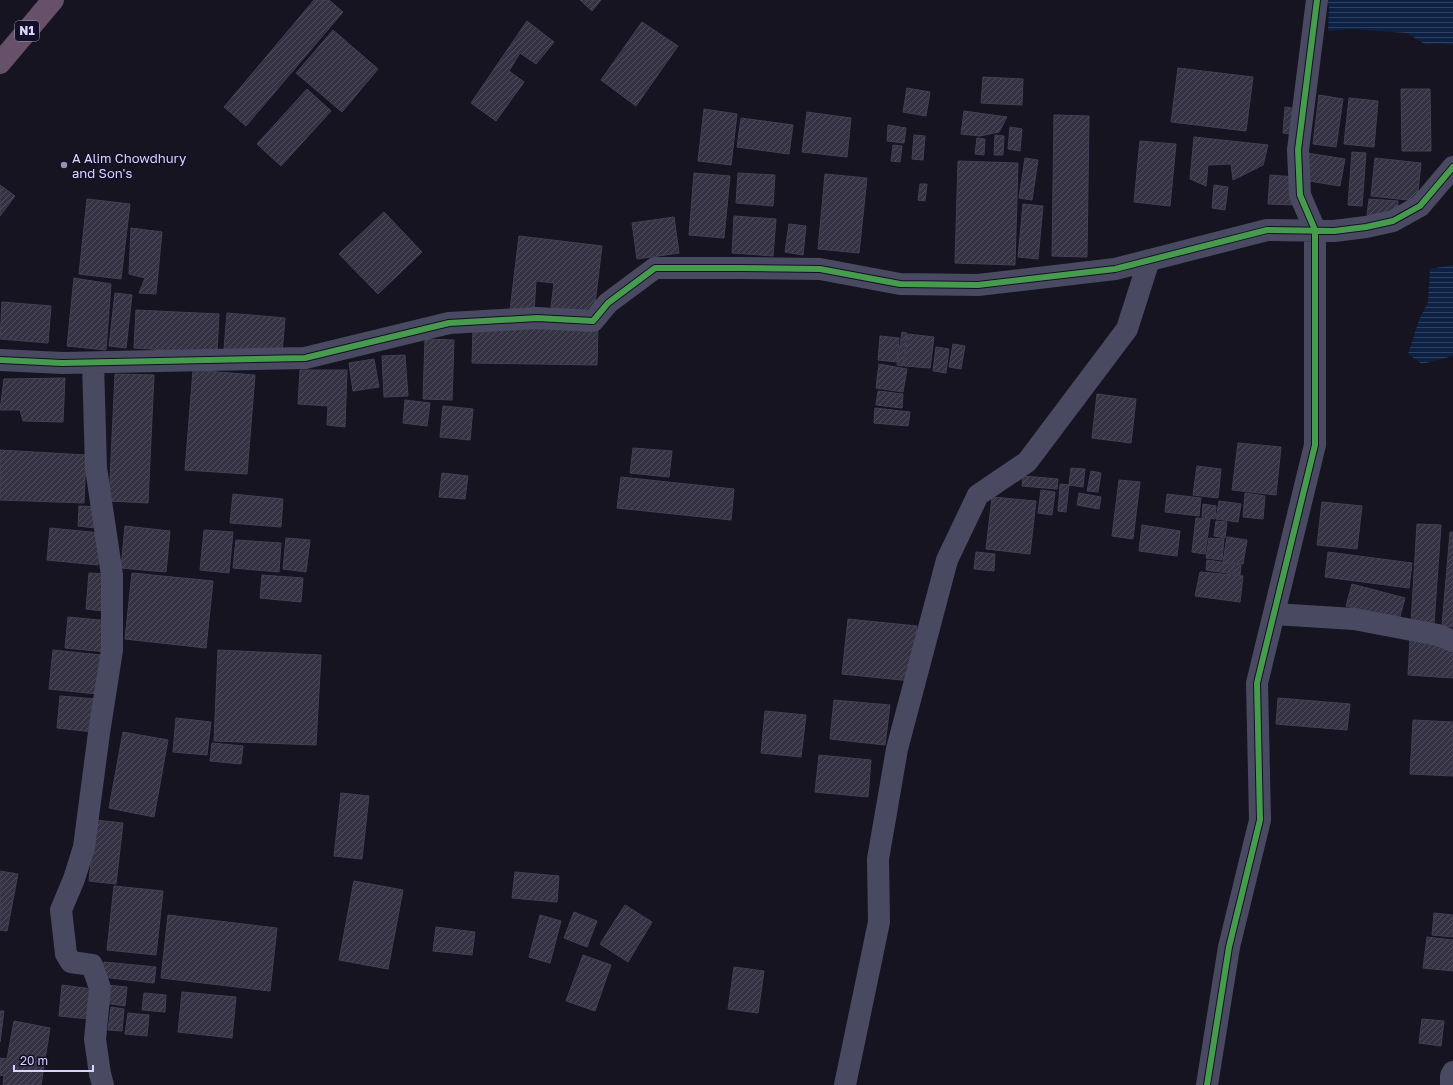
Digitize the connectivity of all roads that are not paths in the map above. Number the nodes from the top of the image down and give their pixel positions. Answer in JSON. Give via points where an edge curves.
{"nodes":[{"id":1,"x":54,"y":0,"type":"edge"},
{"id":2,"x":1317,"y":0,"type":"edge"},
{"id":3,"x":0,"y":63,"type":"edge"},
{"id":4,"x":1453,"y":167,"type":"edge"},
{"id":5,"x":1315,"y":230,"type":"junction"},
{"id":6,"x":1149,"y":260,"type":"junction"},
{"id":7,"x":0,"y":360,"type":"edge"},
{"id":8,"x":93,"y":363,"type":"junction"},
{"id":9,"x":1274,"y":614,"type":"junction"},
{"id":10,"x":1453,"y":641,"type":"edge"},
{"id":11,"x":1453,"y":1072,"type":"edge"},
{"id":12,"x":103,"y":1085,"type":"edge"},
{"id":13,"x":844,"y":1085,"type":"edge"},
{"id":14,"x":1207,"y":1085,"type":"edge"},
{"id":15,"x":1451,"y":1085,"type":"edge"}],
"edges":[{"from":1,"to":3,"type":"highway","number":"N1"},
{"from":2,"to":5,"type":"street","via":[[1298,150],[1300,195]]},
{"from":4,"to":5,"type":"street","via":[[1420,206],[1394,221],[1334,231]]},
{"from":5,"to":6,"type":"street","via":[[1267,230]]},
{"from":5,"to":9,"type":"street","via":[[1315,445]]},
{"from":6,"to":8,"type":"street","via":[[1115,269],[978,286],[900,284],[820,269],[655,268],[608,303],[593,321],[537,318],[449,323],[305,358]]},
{"from":6,"to":13,"type":"street","via":[[1126,329],[1027,462],[978,495],[947,560],[897,749],[878,859],[879,922]]},
{"from":7,"to":8,"type":"street"},
{"from":8,"to":12,"type":"street","via":[[96,468],[112,575],[112,650],[84,847],[74,879],[60,910],[66,954],[71,962],[92,966],[100,988],[95,1039]]},
{"from":9,"to":10,"type":"street","via":[[1354,619],[1438,635]]},
{"from":9,"to":14,"type":"street","via":[[1257,683],[1260,820],[1229,947]]},
{"from":11,"to":15,"type":"street"}]}
